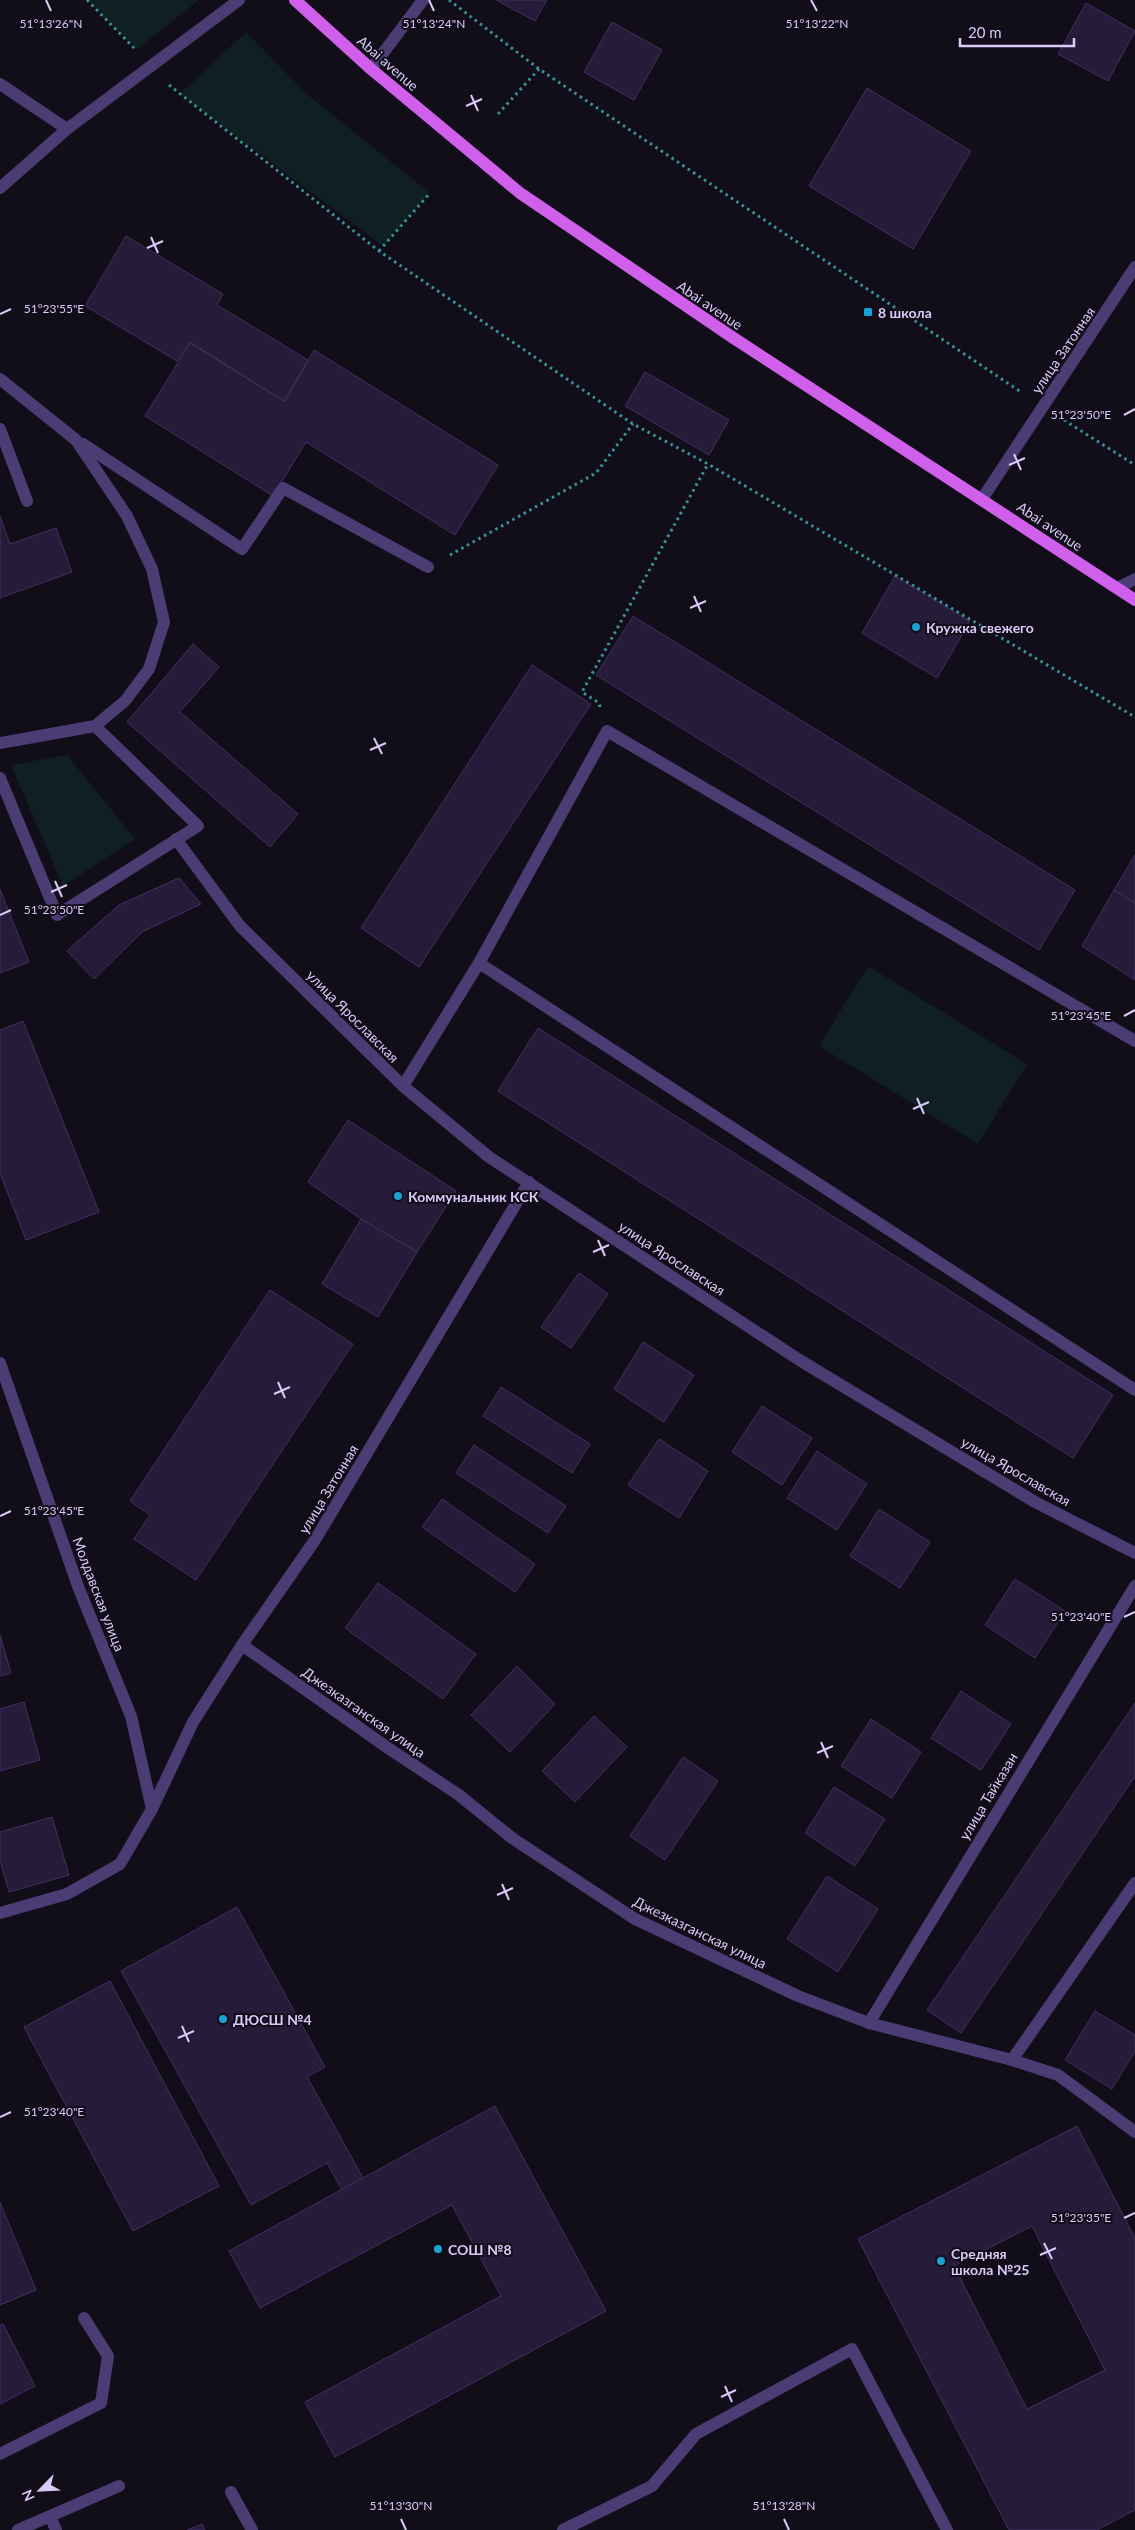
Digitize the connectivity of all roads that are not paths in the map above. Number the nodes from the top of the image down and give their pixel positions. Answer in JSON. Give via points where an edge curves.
{"nodes":[{"id":1,"x":239,"y":0,"type":"edge"},
{"id":2,"x":295,"y":0,"type":"edge"},
{"id":3,"x":423,"y":0,"type":"edge"},
{"id":4,"x":371,"y":68,"type":"junction"},
{"id":5,"x":0,"y":84,"type":"edge"},
{"id":6,"x":67,"y":129,"type":"junction"},
{"id":7,"x":0,"y":188,"type":"edge"},
{"id":8,"x":1135,"y":267,"type":"edge"},
{"id":9,"x":0,"y":379,"type":"edge"},
{"id":10,"x":0,"y":429,"type":"edge"},
{"id":11,"x":76,"y":440,"type":"junction"},
{"id":12,"x":982,"y":499,"type":"junction"},
{"id":13,"x":27,"y":501,"type":"dead end"},
{"id":14,"x":428,"y":567,"type":"road end"},
{"id":15,"x":1135,"y":579,"type":"edge"},
{"id":16,"x":1117,"y":588,"type":"junction"},
{"id":17,"x":1135,"y":600,"type":"edge"},
{"id":18,"x":95,"y":726,"type":"junction"},
{"id":19,"x":0,"y":744,"type":"edge"},
{"id":20,"x":0,"y":778,"type":"edge"},
{"id":21,"x":176,"y":840,"type":"junction"},
{"id":22,"x":479,"y":963,"type":"junction"},
{"id":23,"x":1135,"y":1041,"type":"edge"},
{"id":24,"x":403,"y":1086,"type":"junction"},
{"id":25,"x":529,"y":1182,"type":"junction"},
{"id":26,"x":0,"y":1363,"type":"edge"},
{"id":27,"x":1135,"y":1390,"type":"edge"},
{"id":28,"x":1135,"y":1553,"type":"edge"},
{"id":29,"x":1135,"y":1586,"type":"edge"},
{"id":30,"x":242,"y":1645,"type":"junction"},
{"id":31,"x":152,"y":1809,"type":"junction"},
{"id":32,"x":1135,"y":1883,"type":"edge"},
{"id":33,"x":0,"y":1913,"type":"edge"},
{"id":34,"x":869,"y":2023,"type":"junction"},
{"id":35,"x":1012,"y":2060,"type":"junction"},
{"id":36,"x":1135,"y":2132,"type":"edge"},
{"id":37,"x":84,"y":2318,"type":"dead end"},
{"id":38,"x":0,"y":2454,"type":"edge"},
{"id":39,"x":119,"y":2486,"type":"dead end"},
{"id":40,"x":231,"y":2492,"type":"dead end"},
{"id":41,"x":50,"y":2516,"type":"junction"},
{"id":42,"x":18,"y":2530,"type":"edge"},
{"id":43,"x":56,"y":2530,"type":"edge"},
{"id":44,"x":252,"y":2530,"type":"edge"},
{"id":45,"x":563,"y":2530,"type":"edge"},
{"id":46,"x":947,"y":2530,"type":"edge"}],
"edges":[{"from":1,"to":6,"type":"street"},
{"from":2,"to":4,"type":"main road","name":"Abai avenue"},
{"from":3,"to":4,"type":"street"},
{"from":4,"to":12,"type":"main road","name":"Abai avenue","via":[[474,156],[578,234]]},
{"from":5,"to":6,"type":"street"},
{"from":6,"to":7,"type":"street"},
{"from":8,"to":12,"type":"street","name":"улица Затонная"},
{"from":9,"to":11,"type":"street"},
{"from":10,"to":13,"type":"street"},
{"from":11,"to":14,"type":"street","via":[[242,549],[283,488]]},
{"from":11,"to":18,"type":"street","via":[[127,516],[152,569],[164,622],[149,669],[125,701]]},
{"from":12,"to":16,"type":"main road","name":"Abai avenue"},
{"from":15,"to":16,"type":"street"},
{"from":16,"to":17,"type":"main road","name":"Abai avenue"},
{"from":18,"to":19,"type":"street"},
{"from":18,"to":21,"type":"street","via":[[198,826]]},
{"from":20,"to":21,"type":"street","via":[[57,915]]},
{"from":21,"to":24,"type":"street","name":"улица Ярославская","via":[[240,926]]},
{"from":22,"to":23,"type":"street","via":[[607,731]]},
{"from":22,"to":24,"type":"street"},
{"from":22,"to":27,"type":"street"},
{"from":24,"to":25,"type":"street","name":"улица Ярославская","via":[[488,1157]]},
{"from":25,"to":28,"type":"street","name":"улица Ярославская","via":[[801,1361],[1035,1502]]},
{"from":25,"to":30,"type":"street","name":"улица Затонная","via":[[315,1540]]},
{"from":26,"to":31,"type":"street","name":"Молдавская улица","via":[[79,1589],[131,1716]]},
{"from":29,"to":34,"type":"street","name":"улица Тайказан"},
{"from":30,"to":31,"type":"street","name":"улица Затонная","via":[[193,1722]]},
{"from":30,"to":34,"type":"street","name":"Джезказганская улица","via":[[459,1795],[512,1838],[635,1919],[798,1996]]},
{"from":31,"to":33,"type":"street","via":[[120,1864],[67,1894]]},
{"from":32,"to":35,"type":"street"},
{"from":34,"to":35,"type":"street","name":"Джезказганская улица"},
{"from":35,"to":36,"type":"street","name":"Джезказганская улица","via":[[1058,2075]]},
{"from":37,"to":38,"type":"street","via":[[108,2356],[101,2404]]},
{"from":39,"to":41,"type":"street"},
{"from":40,"to":44,"type":"street"},
{"from":41,"to":42,"type":"street"},
{"from":41,"to":43,"type":"street"},
{"from":45,"to":46,"type":"street","via":[[652,2486],[696,2434],[852,2349]]}]}
